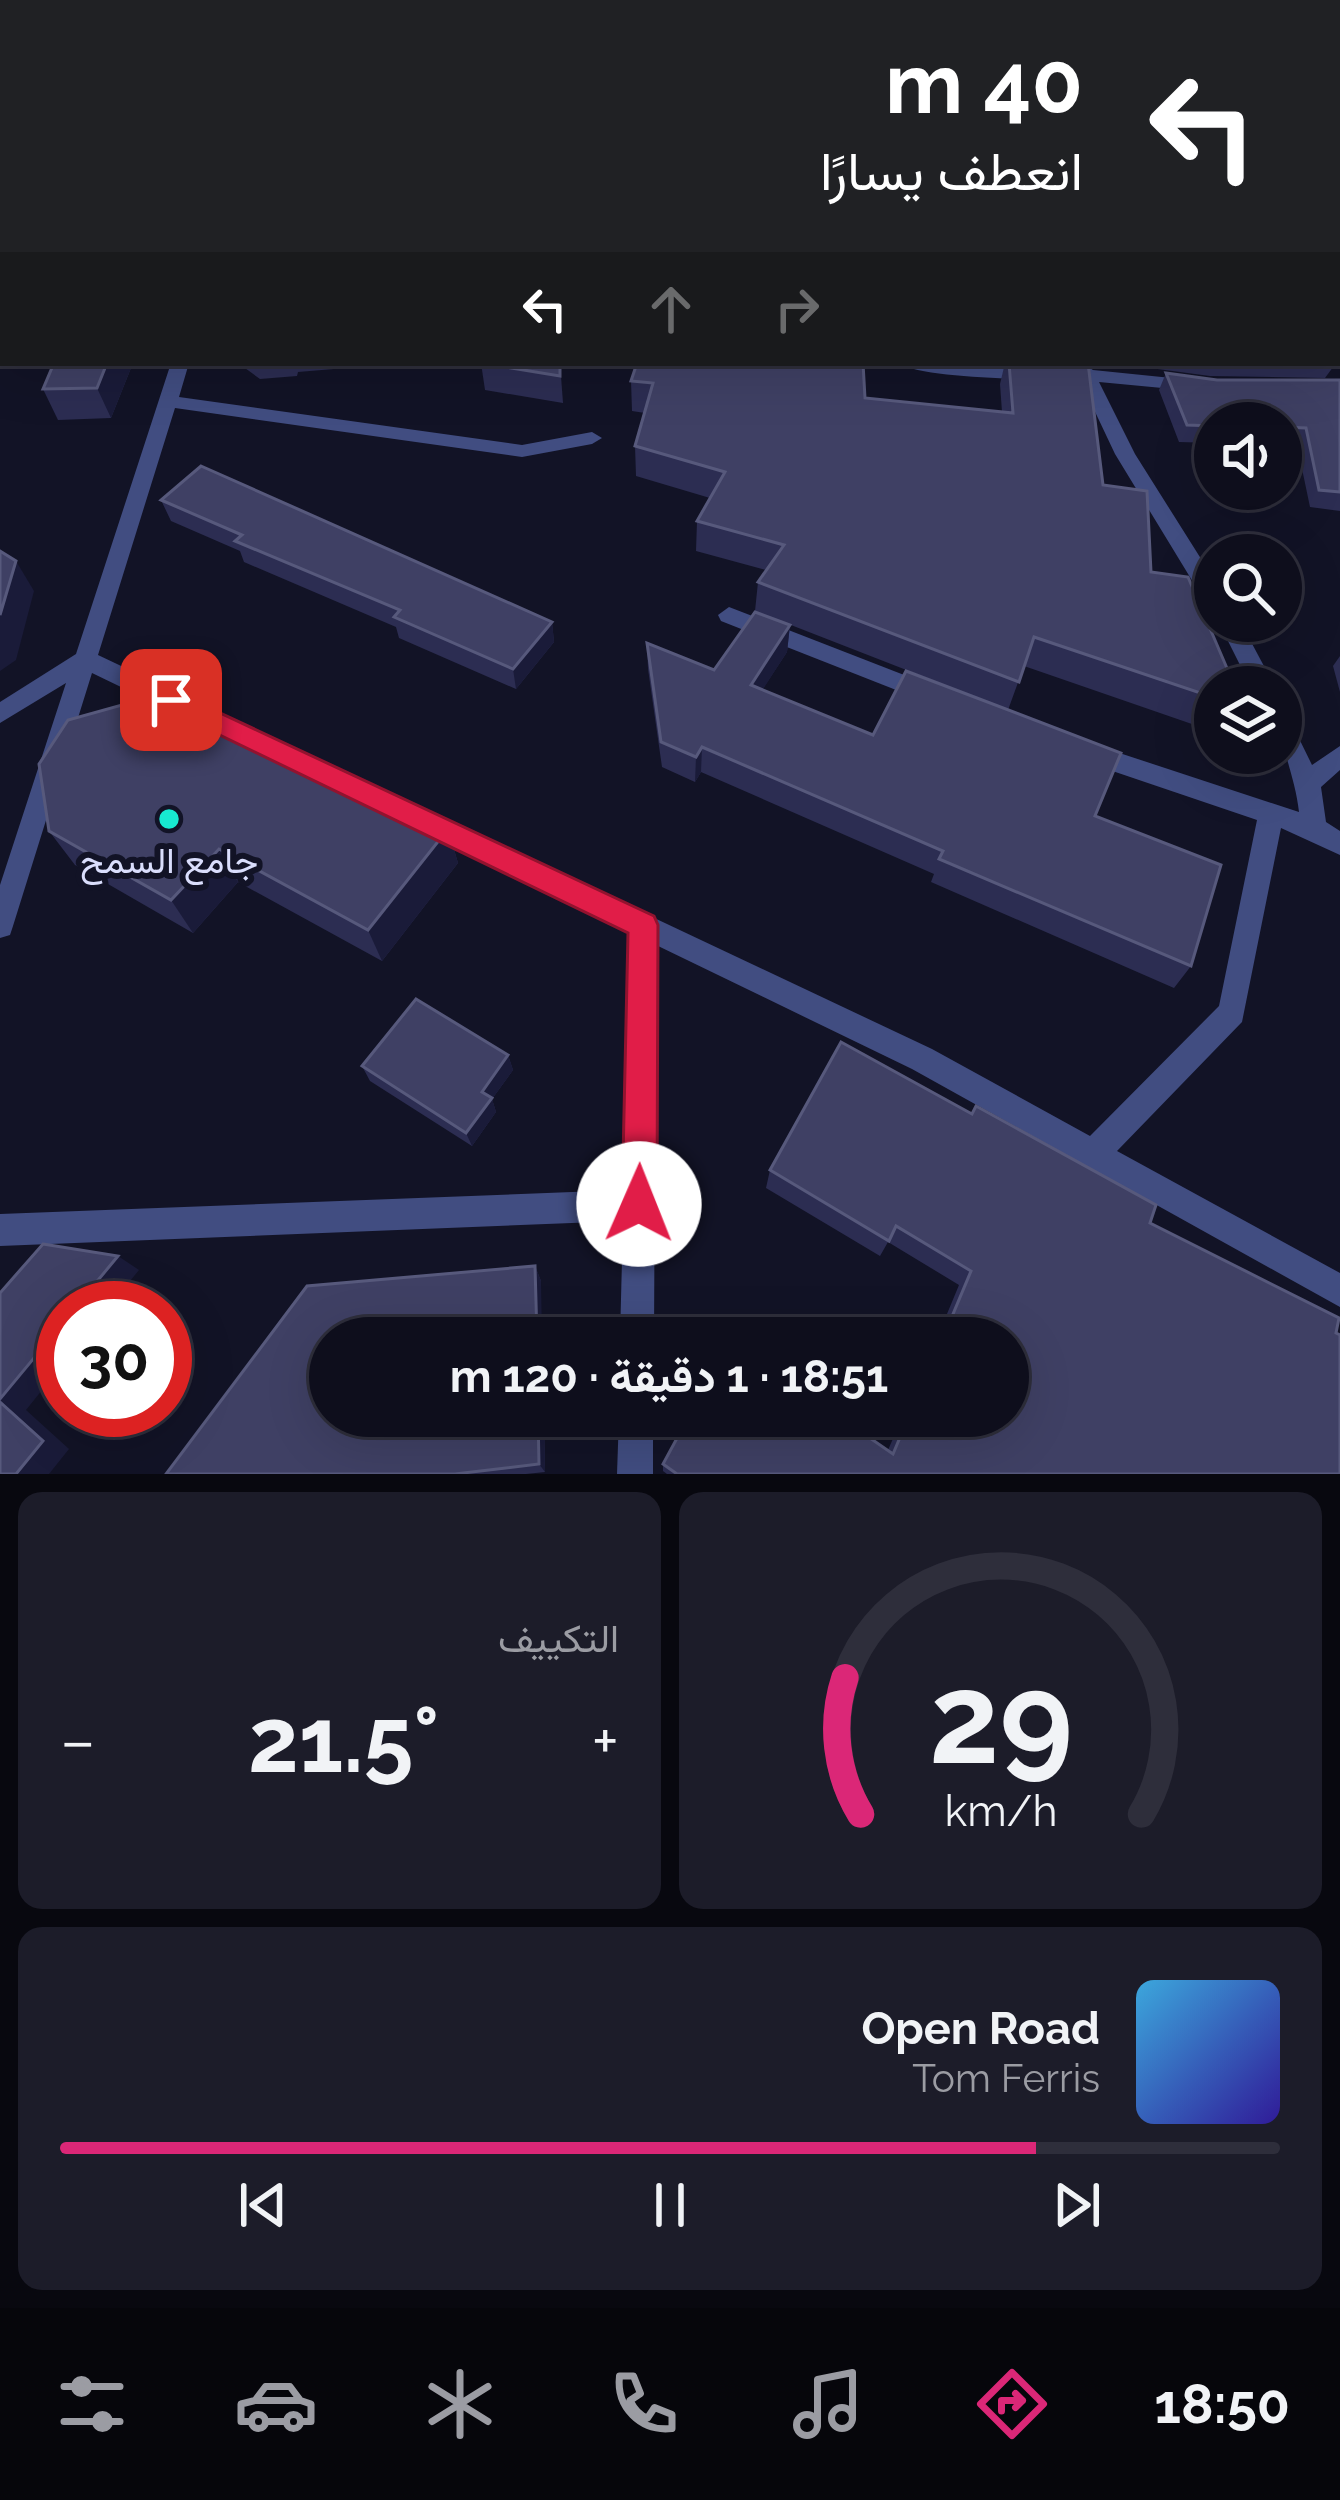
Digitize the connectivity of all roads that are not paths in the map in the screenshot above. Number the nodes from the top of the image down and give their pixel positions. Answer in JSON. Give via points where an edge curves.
{"nodes":[{"id":1,"x":180,"y":366,"type":"edge"},
{"id":2,"x":974,"y":366,"type":"edge"},
{"id":3,"x":1084,"y":371,"type":"edge"},
{"id":4,"x":1210,"y":387,"type":"edge"},
{"id":5,"x":168,"y":401,"type":"junction"},
{"id":6,"x":592,"y":438,"type":"dead end"},
{"id":7,"x":1194,"y":565,"type":"edge"},
{"id":8,"x":729,"y":615,"type":"dead end"},
{"id":9,"x":86,"y":659,"type":"junction"},
{"id":10,"x":960,"y":706,"type":"edge"},
{"id":11,"x":0,"y":714,"type":"edge"},
{"id":12,"x":214,"y":721,"type":"edge"},
{"id":13,"x":1065,"y":745,"type":"edge"},
{"id":14,"x":1340,"y":756,"type":"edge"},
{"id":15,"x":1302,"y":770,"type":"edge"},
{"id":16,"x":1308,"y":783,"type":"junction"},
{"id":17,"x":386,"y":802,"type":"edge"},
{"id":18,"x":1271,"y":813,"type":"junction"},
{"id":19,"x":1315,"y":828,"type":"junction"},
{"id":20,"x":1340,"y":844,"type":"edge"},
{"id":21,"x":643,"y":925,"type":"junction"},
{"id":22,"x":0,"y":926,"type":"edge"},
{"id":23,"x":1094,"y":1154,"type":"junction"},
{"id":24,"x":639,"y":1204,"type":"junction"},
{"id":25,"x":0,"y":1230,"type":"edge"},
{"id":26,"x":1340,"y":1291,"type":"edge"},
{"id":27,"x":638,"y":1317,"type":"edge"},
{"id":28,"x":636,"y":1437,"type":"edge"},
{"id":29,"x":635,"y":1474,"type":"edge"}],
"edges":[{"from":1,"to":5,"type":"street"},
{"from":2,"to":3,"type":"street"},
{"from":3,"to":4,"type":"street"},
{"from":3,"to":7,"type":"street"},
{"from":5,"to":6,"type":"street","via":[[521,451]]},
{"from":5,"to":9,"type":"street"},
{"from":8,"to":10,"type":"street"},
{"from":9,"to":11,"type":"street"},
{"from":9,"to":12,"type":"street"},
{"from":9,"to":22,"type":"street"},
{"from":13,"to":18,"type":"street"},
{"from":14,"to":16,"type":"street"},
{"from":15,"to":16,"type":"street"},
{"from":16,"to":19,"type":"street"},
{"from":17,"to":21,"type":"street"},
{"from":18,"to":19,"type":"street"},
{"from":18,"to":23,"type":"street","via":[[1232,1013]]},
{"from":19,"to":20,"type":"street"},
{"from":21,"to":23,"type":"street","via":[[922,1059]]},
{"from":21,"to":24,"type":"street"},
{"from":23,"to":26,"type":"street"},
{"from":24,"to":25,"type":"street"},
{"from":24,"to":27,"type":"street"},
{"from":28,"to":29,"type":"street"}]}
